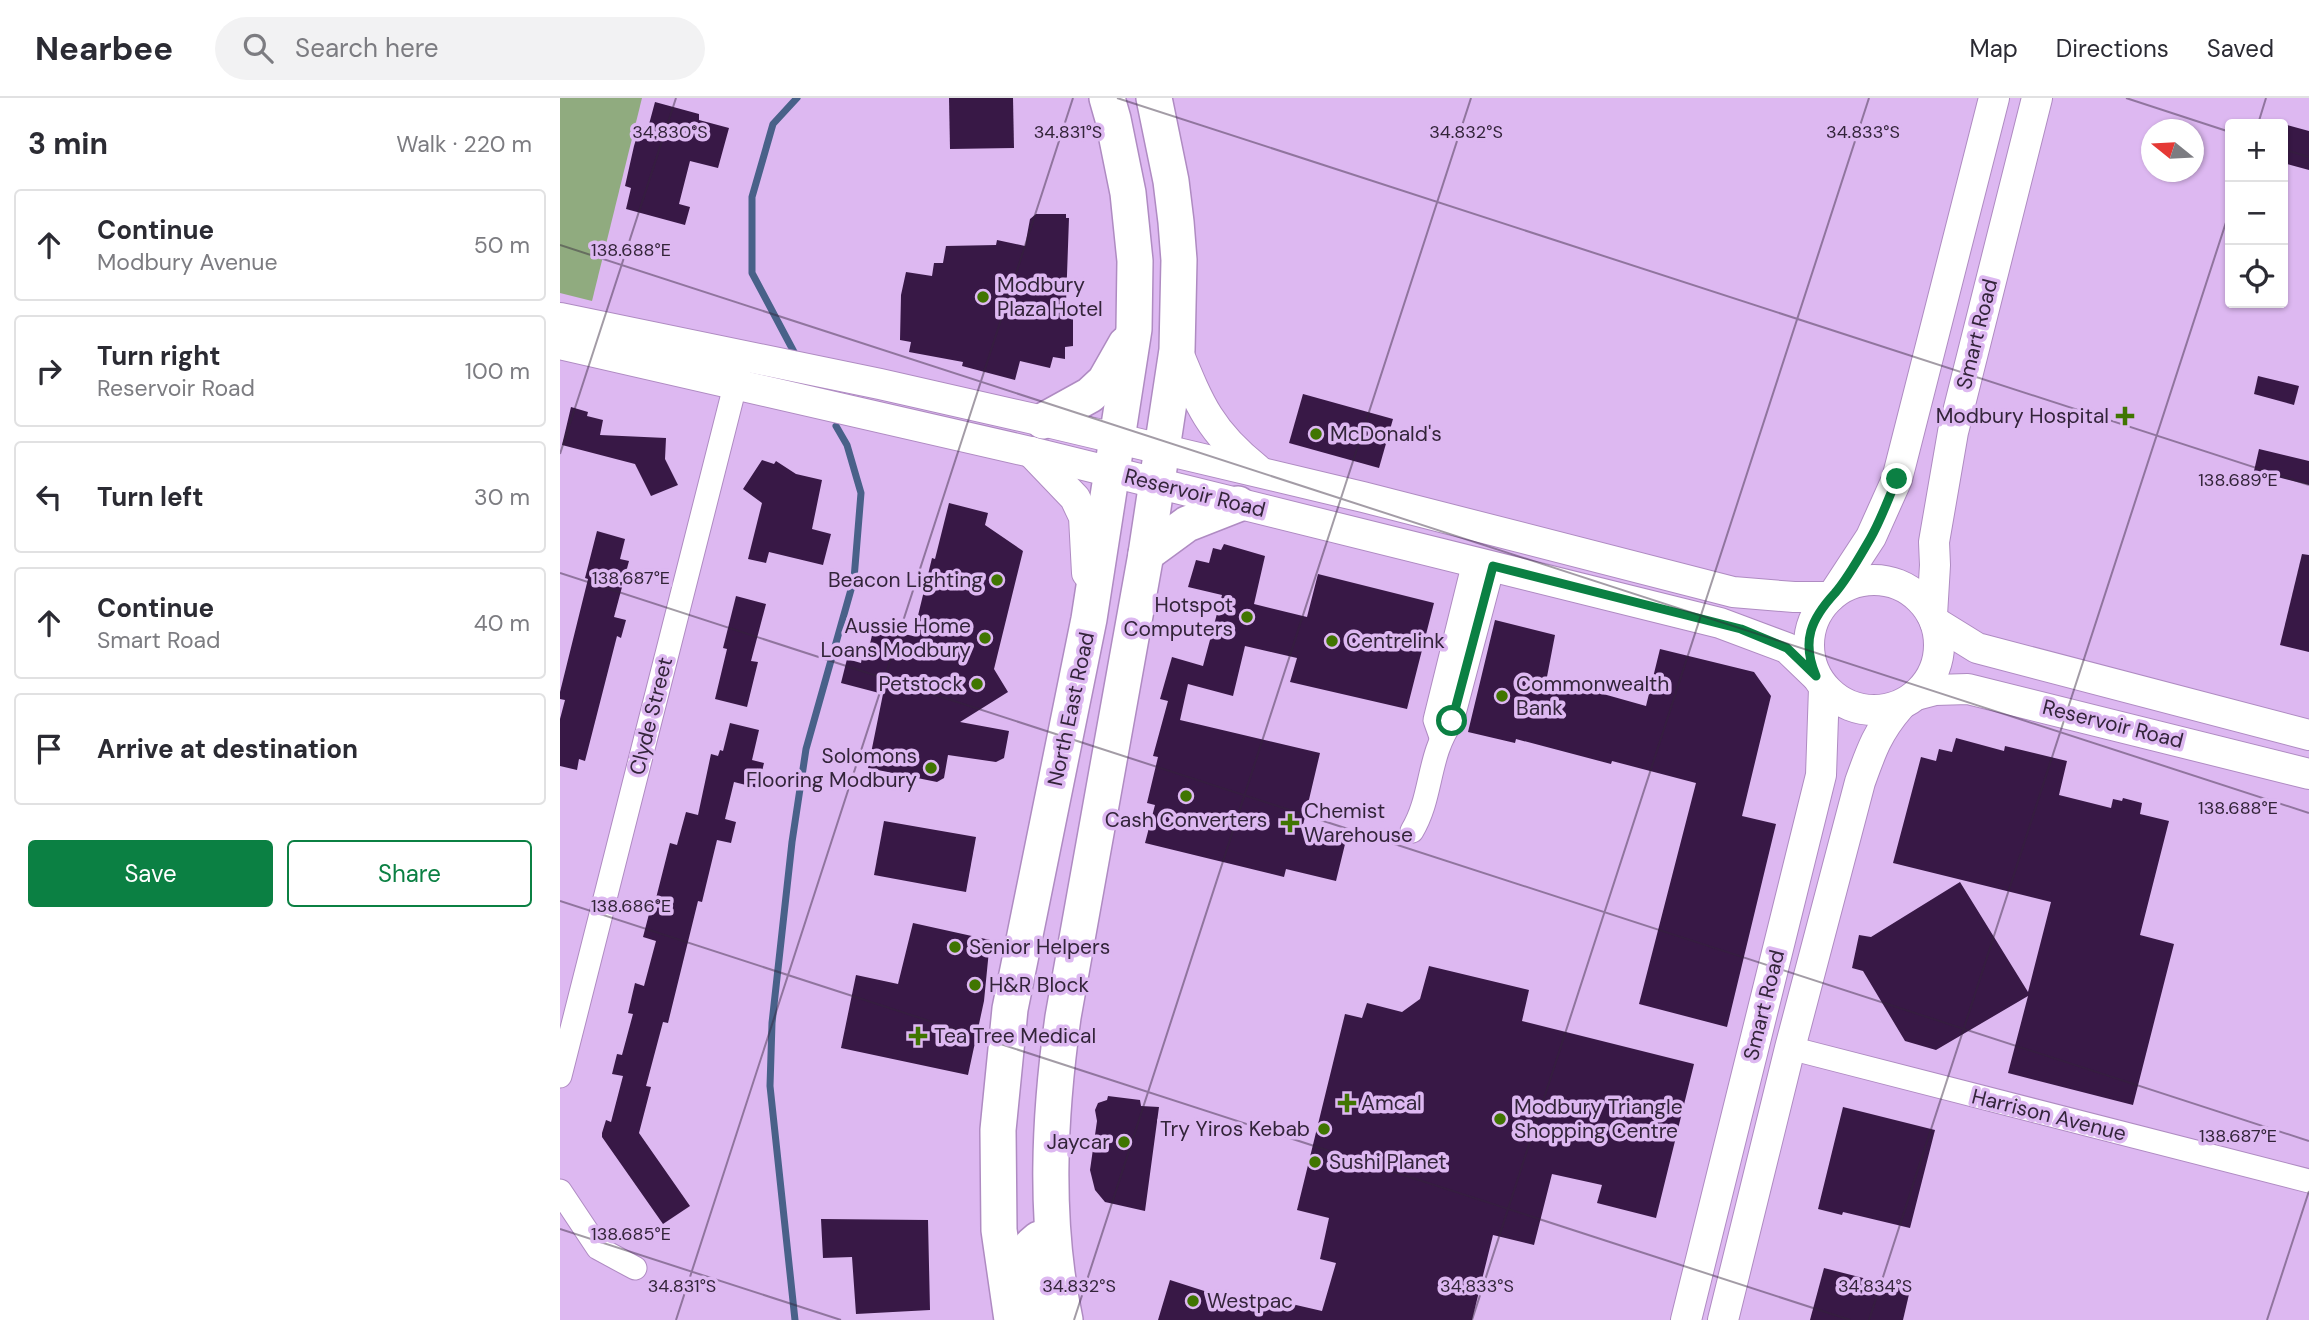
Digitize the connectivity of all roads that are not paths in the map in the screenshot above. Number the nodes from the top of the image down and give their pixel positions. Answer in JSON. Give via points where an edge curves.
{"nodes":[{"id":1,"x":1107,"y":98,"type":"edge"},
{"id":2,"x":1154,"y":98,"type":"edge"},
{"id":3,"x":1994,"y":98,"type":"edge"},
{"id":4,"x":2037,"y":98,"type":"edge"},
{"id":5,"x":560,"y":318,"type":"edge"},
{"id":6,"x":1134,"y":329,"type":"junction"},
{"id":7,"x":560,"y":344,"type":"edge"},
{"id":8,"x":1177,"y":350,"type":"junction"},
{"id":9,"x":739,"y":371,"type":"junction"},
{"id":10,"x":1037,"y":436,"type":"junction"},
{"id":11,"x":1162,"y":449,"type":"junction"},
{"id":12,"x":1115,"y":455,"type":"junction"},
{"id":13,"x":1262,"y":473,"type":"junction"},
{"id":14,"x":1157,"y":483,"type":"junction"},
{"id":15,"x":1238,"y":504,"type":"junction"},
{"id":16,"x":1146,"y":554,"type":"junction"},
{"id":17,"x":1483,"y":564,"type":"junction"},
{"id":18,"x":1833,"y":595,"type":"junction"},
{"id":19,"x":1934,"y":618,"type":"junction"},
{"id":20,"x":1090,"y":619,"type":"junction"},
{"id":21,"x":1820,"y":682,"type":"junction"},
{"id":22,"x":1908,"y":701,"type":"junction"},
{"id":23,"x":2309,"y":735,"type":"edge"},
{"id":24,"x":2309,"y":774,"type":"edge"},
{"id":25,"x":1412,"y":831,"type":"dead end"},
{"id":26,"x":1790,"y":1048,"type":"junction"},
{"id":27,"x":560,"y":1076,"type":"edge"},
{"id":28,"x":2309,"y":1181,"type":"edge"},
{"id":29,"x":560,"y":1191,"type":"edge"},
{"id":30,"x":1052,"y":1236,"type":"junction"},
{"id":31,"x":635,"y":1268,"type":"dead end"},
{"id":32,"x":1012,"y":1320,"type":"edge"},
{"id":33,"x":1035,"y":1320,"type":"edge"},
{"id":34,"x":1065,"y":1320,"type":"edge"},
{"id":35,"x":1686,"y":1320,"type":"edge"},
{"id":36,"x":1723,"y":1320,"type":"edge"}],
"edges":[{"from":1,"to":6,"type":"highway","name":"North East Road","via":[[1128,193],[1135,271]]},
{"from":2,"to":8,"type":"highway","name":"North East Road","via":[[1177,235]]},
{"from":3,"to":18,"type":"main road","name":"Smart Road","via":[[1897,479],[1871,537]]},
{"from":4,"to":19,"type":"main road","name":"Smart Road","via":[[1953,432],[1934,542]]},
{"from":5,"to":9,"type":"main road","name":"Reservoir Road"},
{"from":6,"to":10,"type":"highway","via":[[1105,381]]},
{"from":6,"to":12,"type":"highway","name":"North East Road"},
{"from":7,"to":9,"type":"main road","name":"Reservoir Road"},
{"from":8,"to":11,"type":"highway","name":"North East Road"},
{"from":8,"to":13,"type":"main road","via":[[1214,428]]},
{"from":9,"to":10,"type":"main road","name":"Reservoir Road","via":[[880,383]]},
{"from":9,"to":27,"type":"street","name":"Clyde Street"},
{"from":10,"to":12,"type":"main road","name":"Reservoir Road"},
{"from":10,"to":20,"type":"main road","via":[[1084,517]]},
{"from":11,"to":12,"type":"main road","name":"Reservoir Road"},
{"from":11,"to":13,"type":"main road","name":"Reservoir Road"},
{"from":11,"to":14,"type":"highway","name":"North East Road"},
{"from":12,"to":14,"type":"main road","name":"Reservoir Road"},
{"from":12,"to":20,"type":"highway","name":"North East Road"},
{"from":13,"to":18,"type":"main road","name":"Reservoir Road","via":[[1733,592]]},
{"from":14,"to":15,"type":"main road","name":"Reservoir Road"},
{"from":14,"to":16,"type":"highway","name":"North East Road"},
{"from":15,"to":16,"type":"highway","via":[[1187,524]]},
{"from":15,"to":17,"type":"main road","name":"Reservoir Road"},
{"from":16,"to":30,"type":"highway","name":"North East Road","via":[[1060,1036],[1053,1114]]},
{"from":17,"to":21,"type":"main road","name":"Reservoir Road","via":[[1741,629],[1787,648]]},
{"from":17,"to":25,"type":"street","via":[[1452,721],[1441,737],[1421,815]]},
{"from":18,"to":19,"type":"main road","via":[[1863,581],[1894,583],[1920,598]]},
{"from":18,"to":21,"type":"main road","via":[[1814,620],[1809,639]]},
{"from":19,"to":22,"type":"main road","via":[[1940,649],[1933,675]]},
{"from":19,"to":23,"type":"main road","name":"Reservoir Road","via":[[1977,648]]},
{"from":20,"to":32,"type":"highway","name":"North East Road","via":[[1010,1009],[998,1130],[999,1230]]},
{"from":21,"to":22,"type":"main road","via":[[1842,703],[1865,710]]},
{"from":21,"to":35,"type":"main road","name":"Smart Road","via":[[1821,775]]},
{"from":22,"to":24,"type":"main road","name":"Reservoir Road","via":[[1935,690],[1968,689]]},
{"from":22,"to":26,"type":"main road","name":"Smart Road","via":[[1873,743]]},
{"from":26,"to":28,"type":"street","name":"Harrison Avenue"},
{"from":26,"to":36,"type":"main road","name":"Smart Road"},
{"from":29,"to":31,"type":"street","via":[[598,1248]]},
{"from":30,"to":33,"type":"highway","via":[[1032,1245]]},
{"from":30,"to":34,"type":"highway","name":"North East Road"}]}
